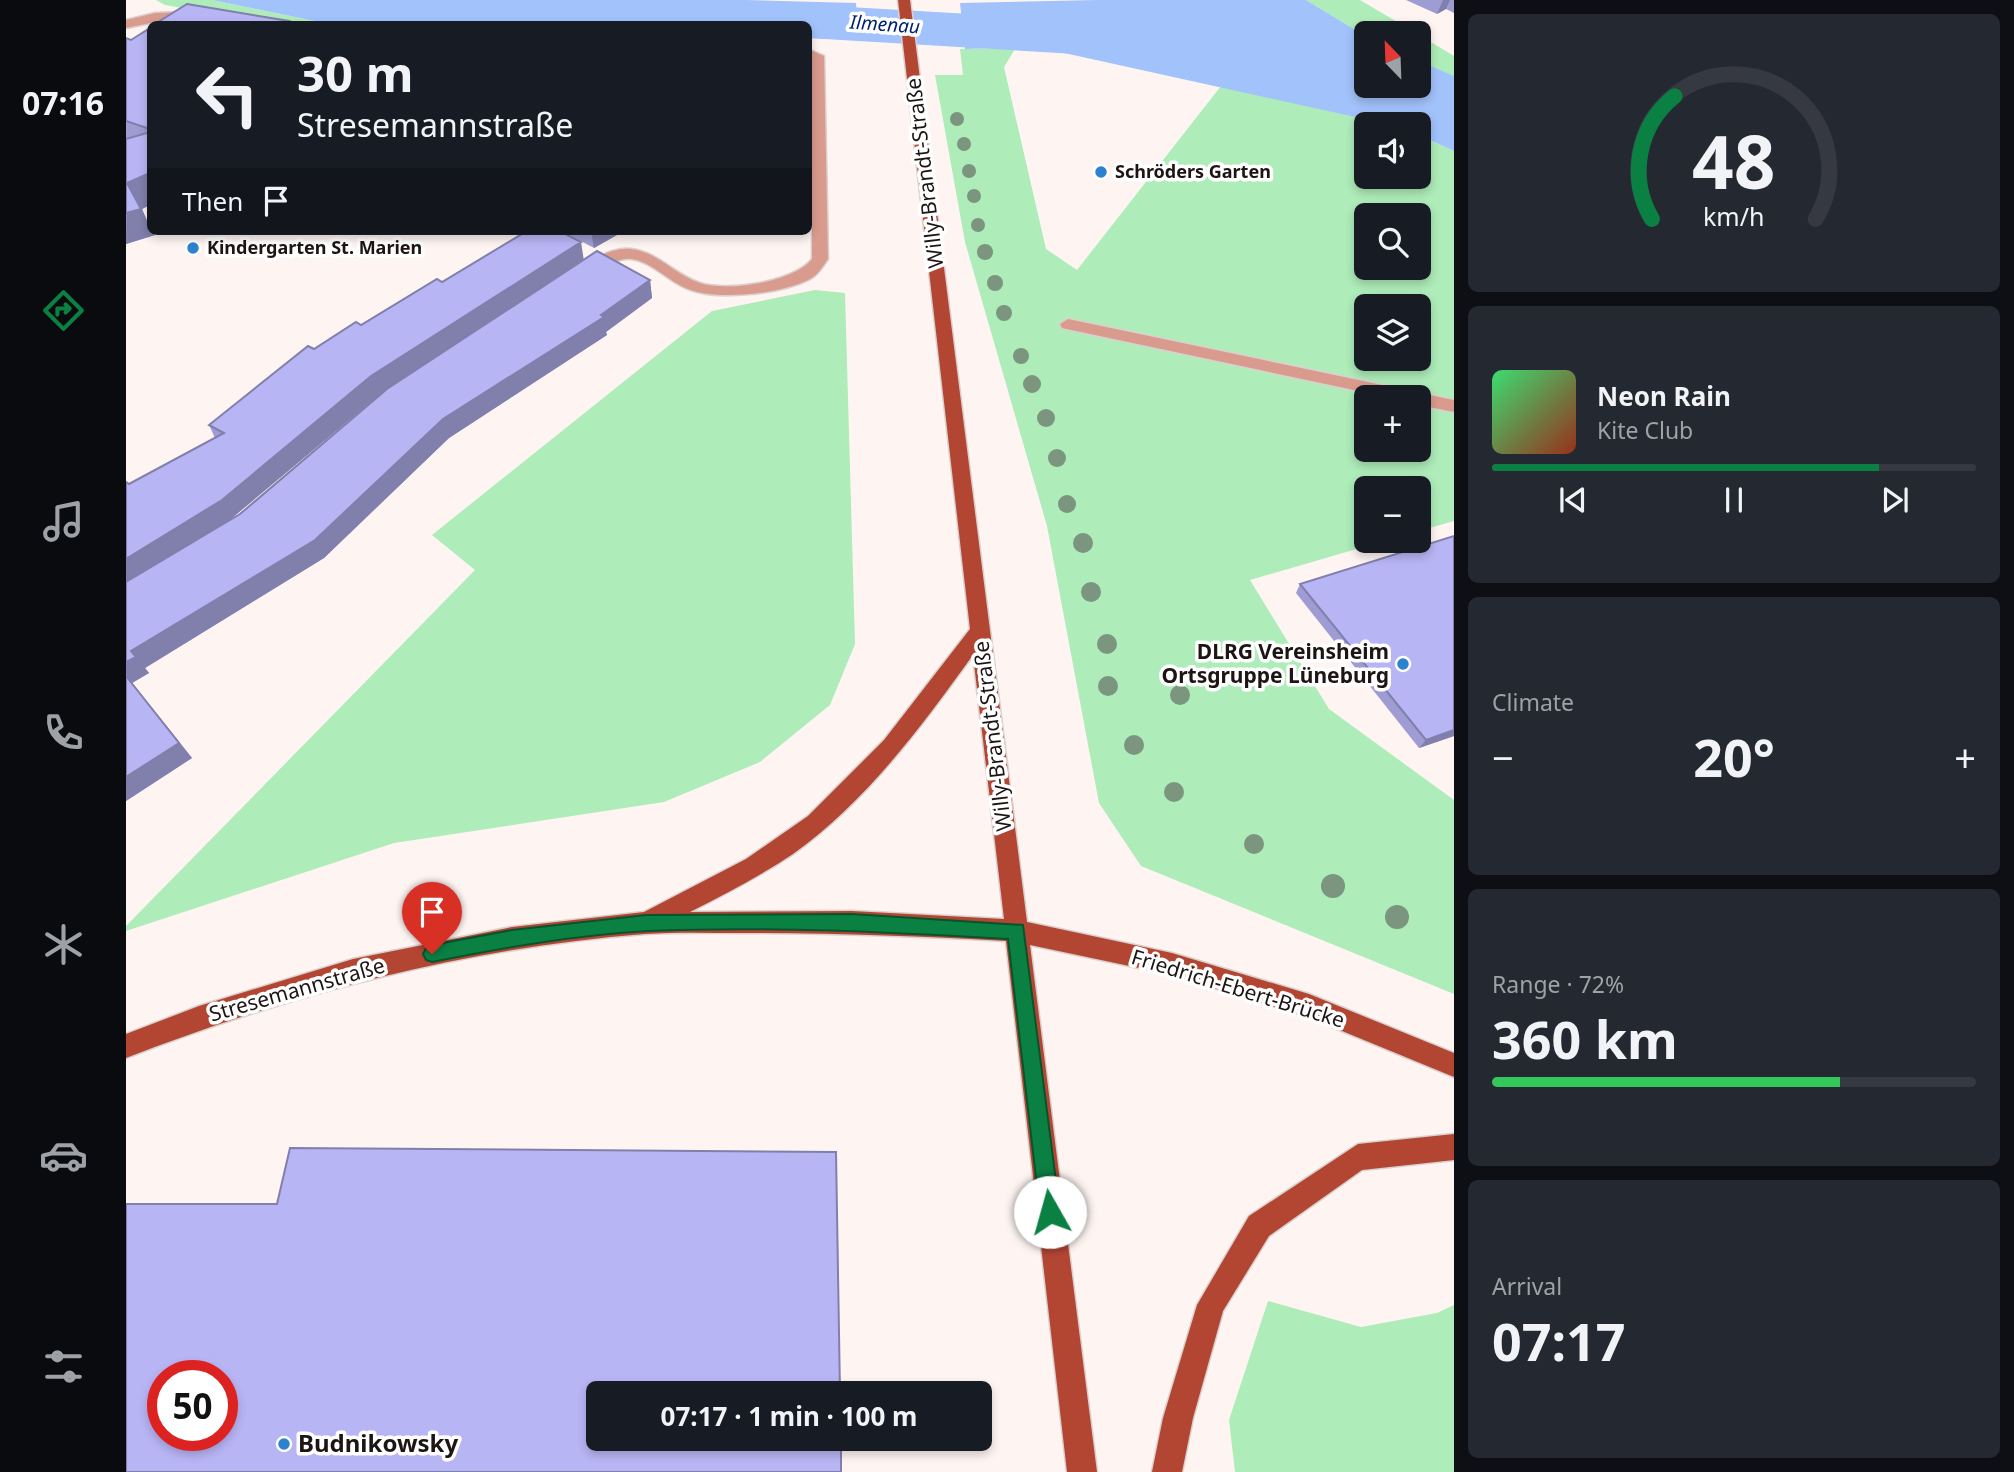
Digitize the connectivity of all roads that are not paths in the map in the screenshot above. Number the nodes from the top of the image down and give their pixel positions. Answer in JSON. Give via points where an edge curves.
{"nodes":[{"id":1,"x":904,"y":0,"type":"edge"},
{"id":2,"x":225,"y":21,"type":"edge"},
{"id":3,"x":126,"y":24,"type":"edge"},
{"id":4,"x":813,"y":54,"type":"edge"},
{"id":5,"x":575,"y":277,"type":"edge"},
{"id":6,"x":1069,"y":324,"type":"dead end"},
{"id":7,"x":1356,"y":385,"type":"edge"},
{"id":8,"x":1431,"y":401,"type":"edge"},
{"id":9,"x":1454,"y":406,"type":"edge"},
{"id":10,"x":980,"y":631,"type":"junction"},
{"id":11,"x":646,"y":923,"type":"junction"},
{"id":12,"x":1016,"y":931,"type":"junction"},
{"id":13,"x":126,"y":1046,"type":"edge"},
{"id":14,"x":1454,"y":1065,"type":"edge"},
{"id":15,"x":1454,"y":1147,"type":"edge"},
{"id":16,"x":1082,"y":1472,"type":"edge"},
{"id":17,"x":1167,"y":1472,"type":"edge"}],
"edges":[{"from":1,"to":10,"type":"main road","name":"Willy-Brandt-Straße"},
{"from":2,"to":3,"type":"street","via":[[184,15]]},
{"from":4,"to":5,"type":"street","via":[[820,259],[806,275],[721,291],[694,287],[645,257],[622,253]]},
{"from":6,"to":7,"type":"street"},
{"from":8,"to":9,"type":"street"},
{"from":10,"to":11,"type":"main road","via":[[908,727],[836,805],[785,846]]},
{"from":10,"to":12,"type":"main road","name":"Willy-Brandt-Straße"},
{"from":11,"to":12,"type":"main road","name":"Stresemannstraße","via":[[852,922]]},
{"from":11,"to":13,"type":"main road","name":"Stresemannstraße","via":[[512,938],[353,970]]},
{"from":12,"to":14,"type":"main road","name":"Friedrich-Ebert-Brücke","via":[[1172,964],[1309,1006]]},
{"from":12,"to":16,"type":"main road","name":"Willy-Brandt-Straße"},
{"from":15,"to":17,"type":"main road","via":[[1358,1157],[1259,1226],[1211,1305]]}]}
